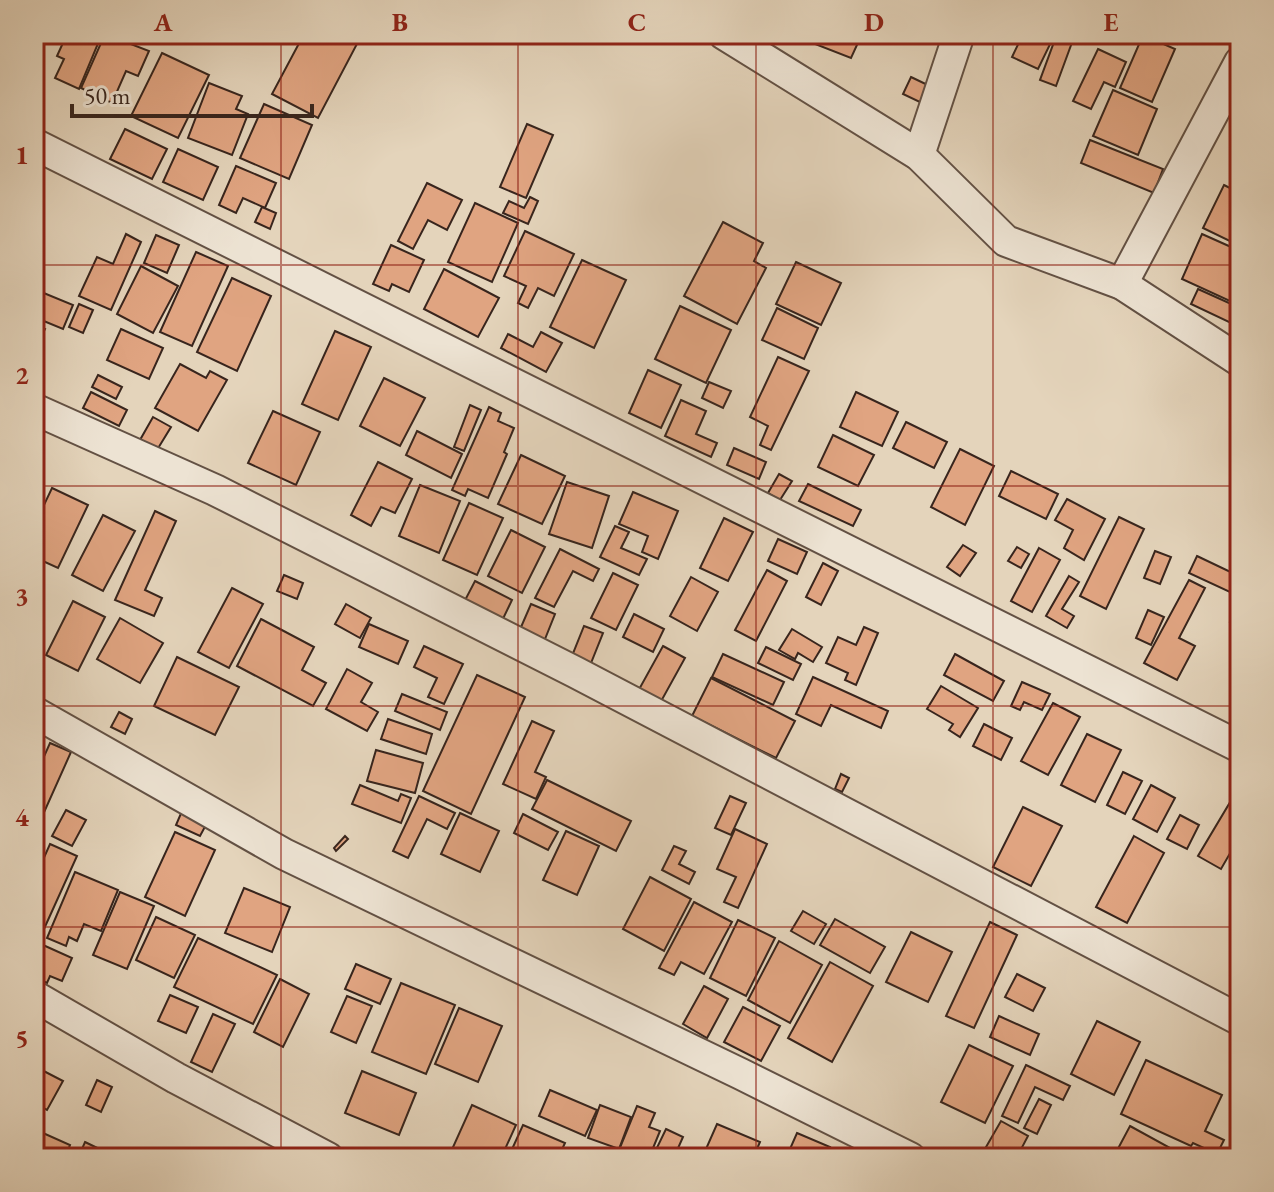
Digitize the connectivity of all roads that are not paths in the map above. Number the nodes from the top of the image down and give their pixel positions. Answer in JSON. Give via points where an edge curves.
{"nodes":[{"id":1,"x":724,"y":34,"type":"edge"},
{"id":2,"x":959,"y":34,"type":"edge"},
{"id":3,"x":1240,"y":62,"type":"edge"},
{"id":4,"x":34,"y":144,"type":"edge"},
{"id":5,"x":919,"y":155,"type":"junction"},
{"id":6,"x":1122,"y":284,"type":"junction"},
{"id":7,"x":1240,"y":361,"type":"edge"},
{"id":8,"x":34,"y":409,"type":"edge"},
{"id":9,"x":38,"y":725,"type":"edge"},
{"id":10,"x":1240,"y":747,"type":"edge"},
{"id":11,"x":34,"y":996,"type":"edge"},
{"id":12,"x":1240,"y":1020,"type":"edge"},
{"id":13,"x":328,"y":1158,"type":"edge"},
{"id":14,"x":910,"y":1158,"type":"edge"}],
"edges":[{"from":1,"to":5,"type":"street"},
{"from":2,"to":5,"type":"street"},
{"from":3,"to":6,"type":"street"},
{"from":4,"to":10,"type":"street"},
{"from":5,"to":6,"type":"street","via":[[1006,241]]},
{"from":6,"to":7,"type":"street"},
{"from":8,"to":12,"type":"street","via":[[215,490],[409,588]]},
{"from":9,"to":14,"type":"street","via":[[284,854]]},
{"from":11,"to":13,"type":"street"}]}
